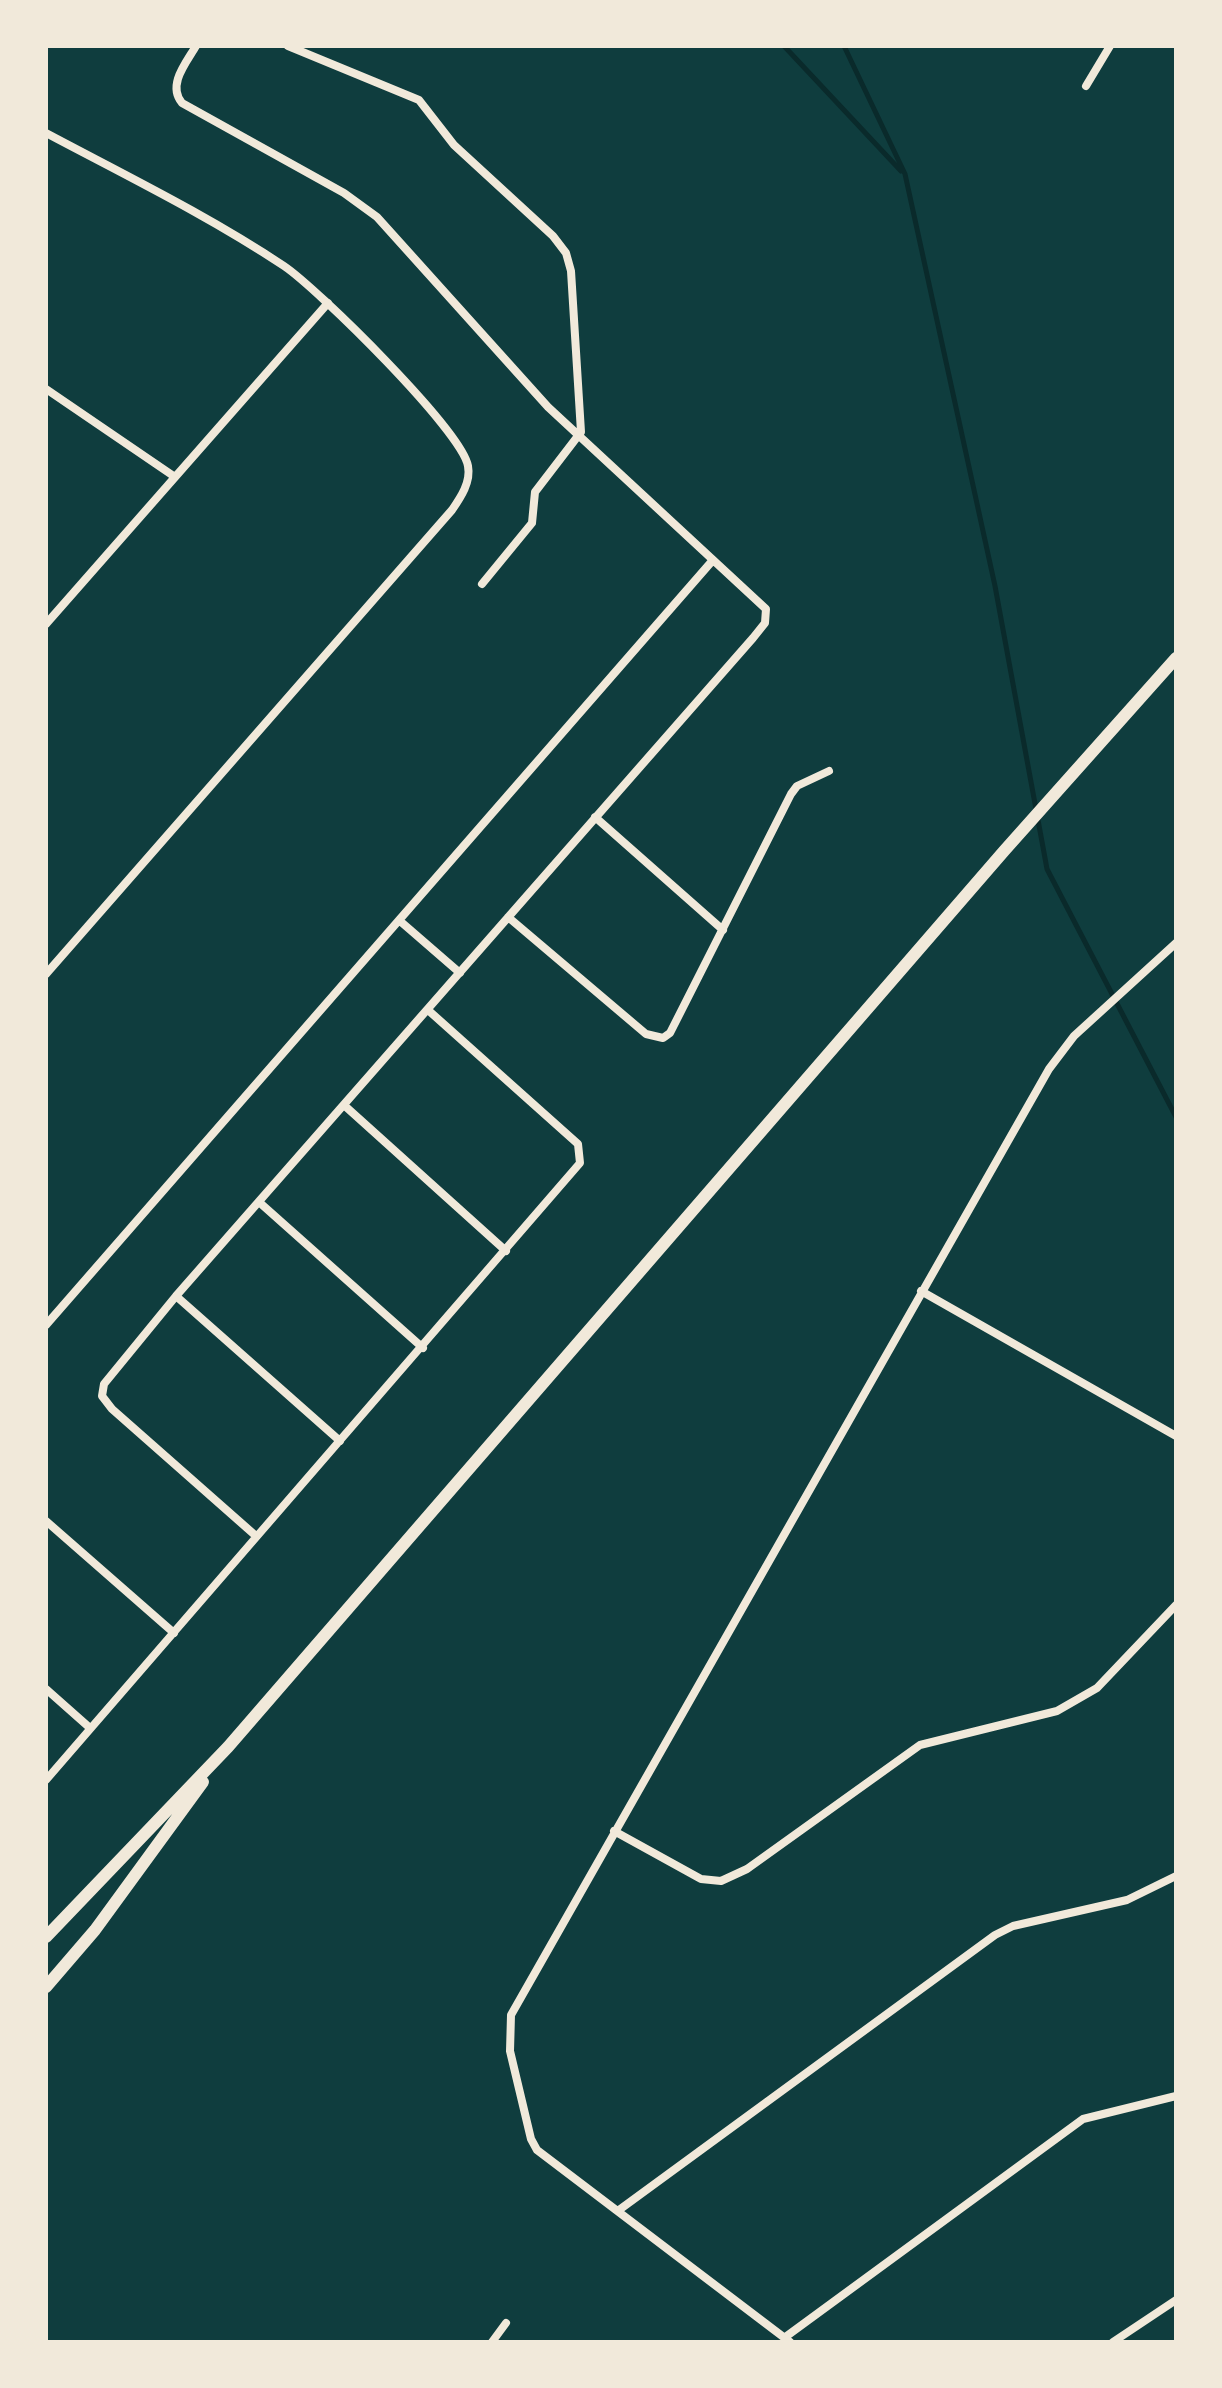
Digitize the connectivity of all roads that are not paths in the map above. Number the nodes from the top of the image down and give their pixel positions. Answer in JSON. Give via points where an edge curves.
{"nodes":[{"id":1,"x":196,"y":46,"type":"edge"},
{"id":2,"x":288,"y":46,"type":"edge"},
{"id":3,"x":1110,"y":46,"type":"edge"},
{"id":4,"x":1086,"y":86,"type":"dead end"},
{"id":5,"x":46,"y":133,"type":"edge"},
{"id":6,"x":328,"y":303,"type":"junction"},
{"id":7,"x":46,"y":389,"type":"edge"},
{"id":8,"x":579,"y":439,"type":"junction"},
{"id":9,"x":175,"y":477,"type":"junction"},
{"id":10,"x":713,"y":560,"type":"junction"},
{"id":11,"x":482,"y":584,"type":"dead end"},
{"id":12,"x":46,"y":624,"type":"edge"},
{"id":13,"x":1176,"y":658,"type":"edge"},
{"id":14,"x":829,"y":771,"type":"dead end"},
{"id":15,"x":595,"y":817,"type":"junction"},
{"id":16,"x":508,"y":917,"type":"junction"},
{"id":17,"x":400,"y":921,"type":"junction"},
{"id":18,"x":723,"y":930,"type":"junction"},
{"id":19,"x":1176,"y":943,"type":"edge"},
{"id":20,"x":460,"y":973,"type":"junction"},
{"id":21,"x":46,"y":974,"type":"edge"},
{"id":22,"x":428,"y":1010,"type":"junction"},
{"id":23,"x":345,"y":1106,"type":"junction"},
{"id":24,"x":259,"y":1202,"type":"junction"},
{"id":25,"x":506,"y":1251,"type":"junction"},
{"id":26,"x":921,"y":1291,"type":"junction"},
{"id":27,"x":176,"y":1296,"type":"junction"},
{"id":28,"x":46,"y":1325,"type":"edge"},
{"id":29,"x":423,"y":1348,"type":"junction"},
{"id":30,"x":1176,"y":1436,"type":"edge"},
{"id":31,"x":340,"y":1441,"type":"junction"},
{"id":32,"x":46,"y":1521,"type":"edge"},
{"id":33,"x":256,"y":1536,"type":"junction"},
{"id":34,"x":1176,"y":1605,"type":"edge"},
{"id":35,"x":174,"y":1633,"type":"junction"},
{"id":36,"x":46,"y":1689,"type":"edge"},
{"id":37,"x":90,"y":1728,"type":"junction"},
{"id":38,"x":228,"y":1747,"type":"junction"},
{"id":39,"x":46,"y":1780,"type":"edge"},
{"id":40,"x":614,"y":1831,"type":"junction"},
{"id":41,"x":1176,"y":1876,"type":"edge"},
{"id":42,"x":46,"y":1937,"type":"edge"},
{"id":43,"x":46,"y":1987,"type":"edge"},
{"id":44,"x":1176,"y":2096,"type":"edge"},
{"id":45,"x":619,"y":2210,"type":"junction"},
{"id":46,"x":1176,"y":2300,"type":"edge"},
{"id":47,"x":506,"y":2323,"type":"dead end"},
{"id":48,"x":787,"y":2340,"type":"edge"},
{"id":49,"x":492,"y":2342,"type":"edge"},
{"id":50,"x":1113,"y":2342,"type":"edge"}],
"edges":[{"from":1,"to":8,"type":"street","via":[[176,81],[178,99],[377,217]]},
{"from":2,"to":8,"type":"street","via":[[419,100],[454,145],[561,244],[572,283]]},
{"from":3,"to":4,"type":"street"},
{"from":5,"to":6,"type":"street","via":[[262,252]]},
{"from":6,"to":9,"type":"street"},
{"from":6,"to":21,"type":"street","via":[[460,447],[468,467],[465,488],[438,526]]},
{"from":7,"to":9,"type":"street"},
{"from":8,"to":10,"type":"street"},
{"from":8,"to":11,"type":"street","via":[[535,492],[532,523]]},
{"from":9,"to":12,"type":"street"},
{"from":10,"to":15,"type":"street","via":[[762,602],[765,623]]},
{"from":10,"to":17,"type":"street"},
{"from":13,"to":38,"type":"main road"},
{"from":14,"to":18,"type":"street","via":[[791,794]]},
{"from":15,"to":16,"type":"street"},
{"from":15,"to":18,"type":"street"},
{"from":16,"to":18,"type":"street","via":[[657,1038],[670,1033]]},
{"from":16,"to":20,"type":"street"},
{"from":17,"to":20,"type":"street"},
{"from":17,"to":28,"type":"street"},
{"from":19,"to":26,"type":"street","via":[[1061,1052]]},
{"from":20,"to":22,"type":"street"},
{"from":22,"to":23,"type":"street"},
{"from":22,"to":25,"type":"street","via":[[581,1148],[576,1170]]},
{"from":23,"to":24,"type":"street"},
{"from":23,"to":25,"type":"street"},
{"from":24,"to":27,"type":"street"},
{"from":24,"to":29,"type":"street"},
{"from":25,"to":29,"type":"street"},
{"from":26,"to":30,"type":"street"},
{"from":26,"to":40,"type":"street"},
{"from":27,"to":31,"type":"street"},
{"from":27,"to":33,"type":"street","via":[[104,1384],[102,1396]]},
{"from":29,"to":31,"type":"street"},
{"from":31,"to":33,"type":"street"},
{"from":32,"to":35,"type":"street"},
{"from":33,"to":35,"type":"street"},
{"from":34,"to":40,"type":"street","via":[[1082,1700],[1043,1716],[920,1745],[728,1879],[701,1879]]},
{"from":35,"to":37,"type":"street"},
{"from":36,"to":37,"type":"street"},
{"from":37,"to":39,"type":"street"},
{"from":38,"to":42,"type":"main road"},
{"from":38,"to":43,"type":"main road","via":[[95,1930]]},
{"from":40,"to":45,"type":"street","via":[[511,2015],[509,2033],[537,2150]]},
{"from":41,"to":45,"type":"street","via":[[1127,1900],[1013,1926],[995,1935]]},
{"from":44,"to":48,"type":"street","via":[[1083,2119]]},
{"from":45,"to":48,"type":"street"},
{"from":46,"to":50,"type":"street"},
{"from":47,"to":49,"type":"street"}]}
